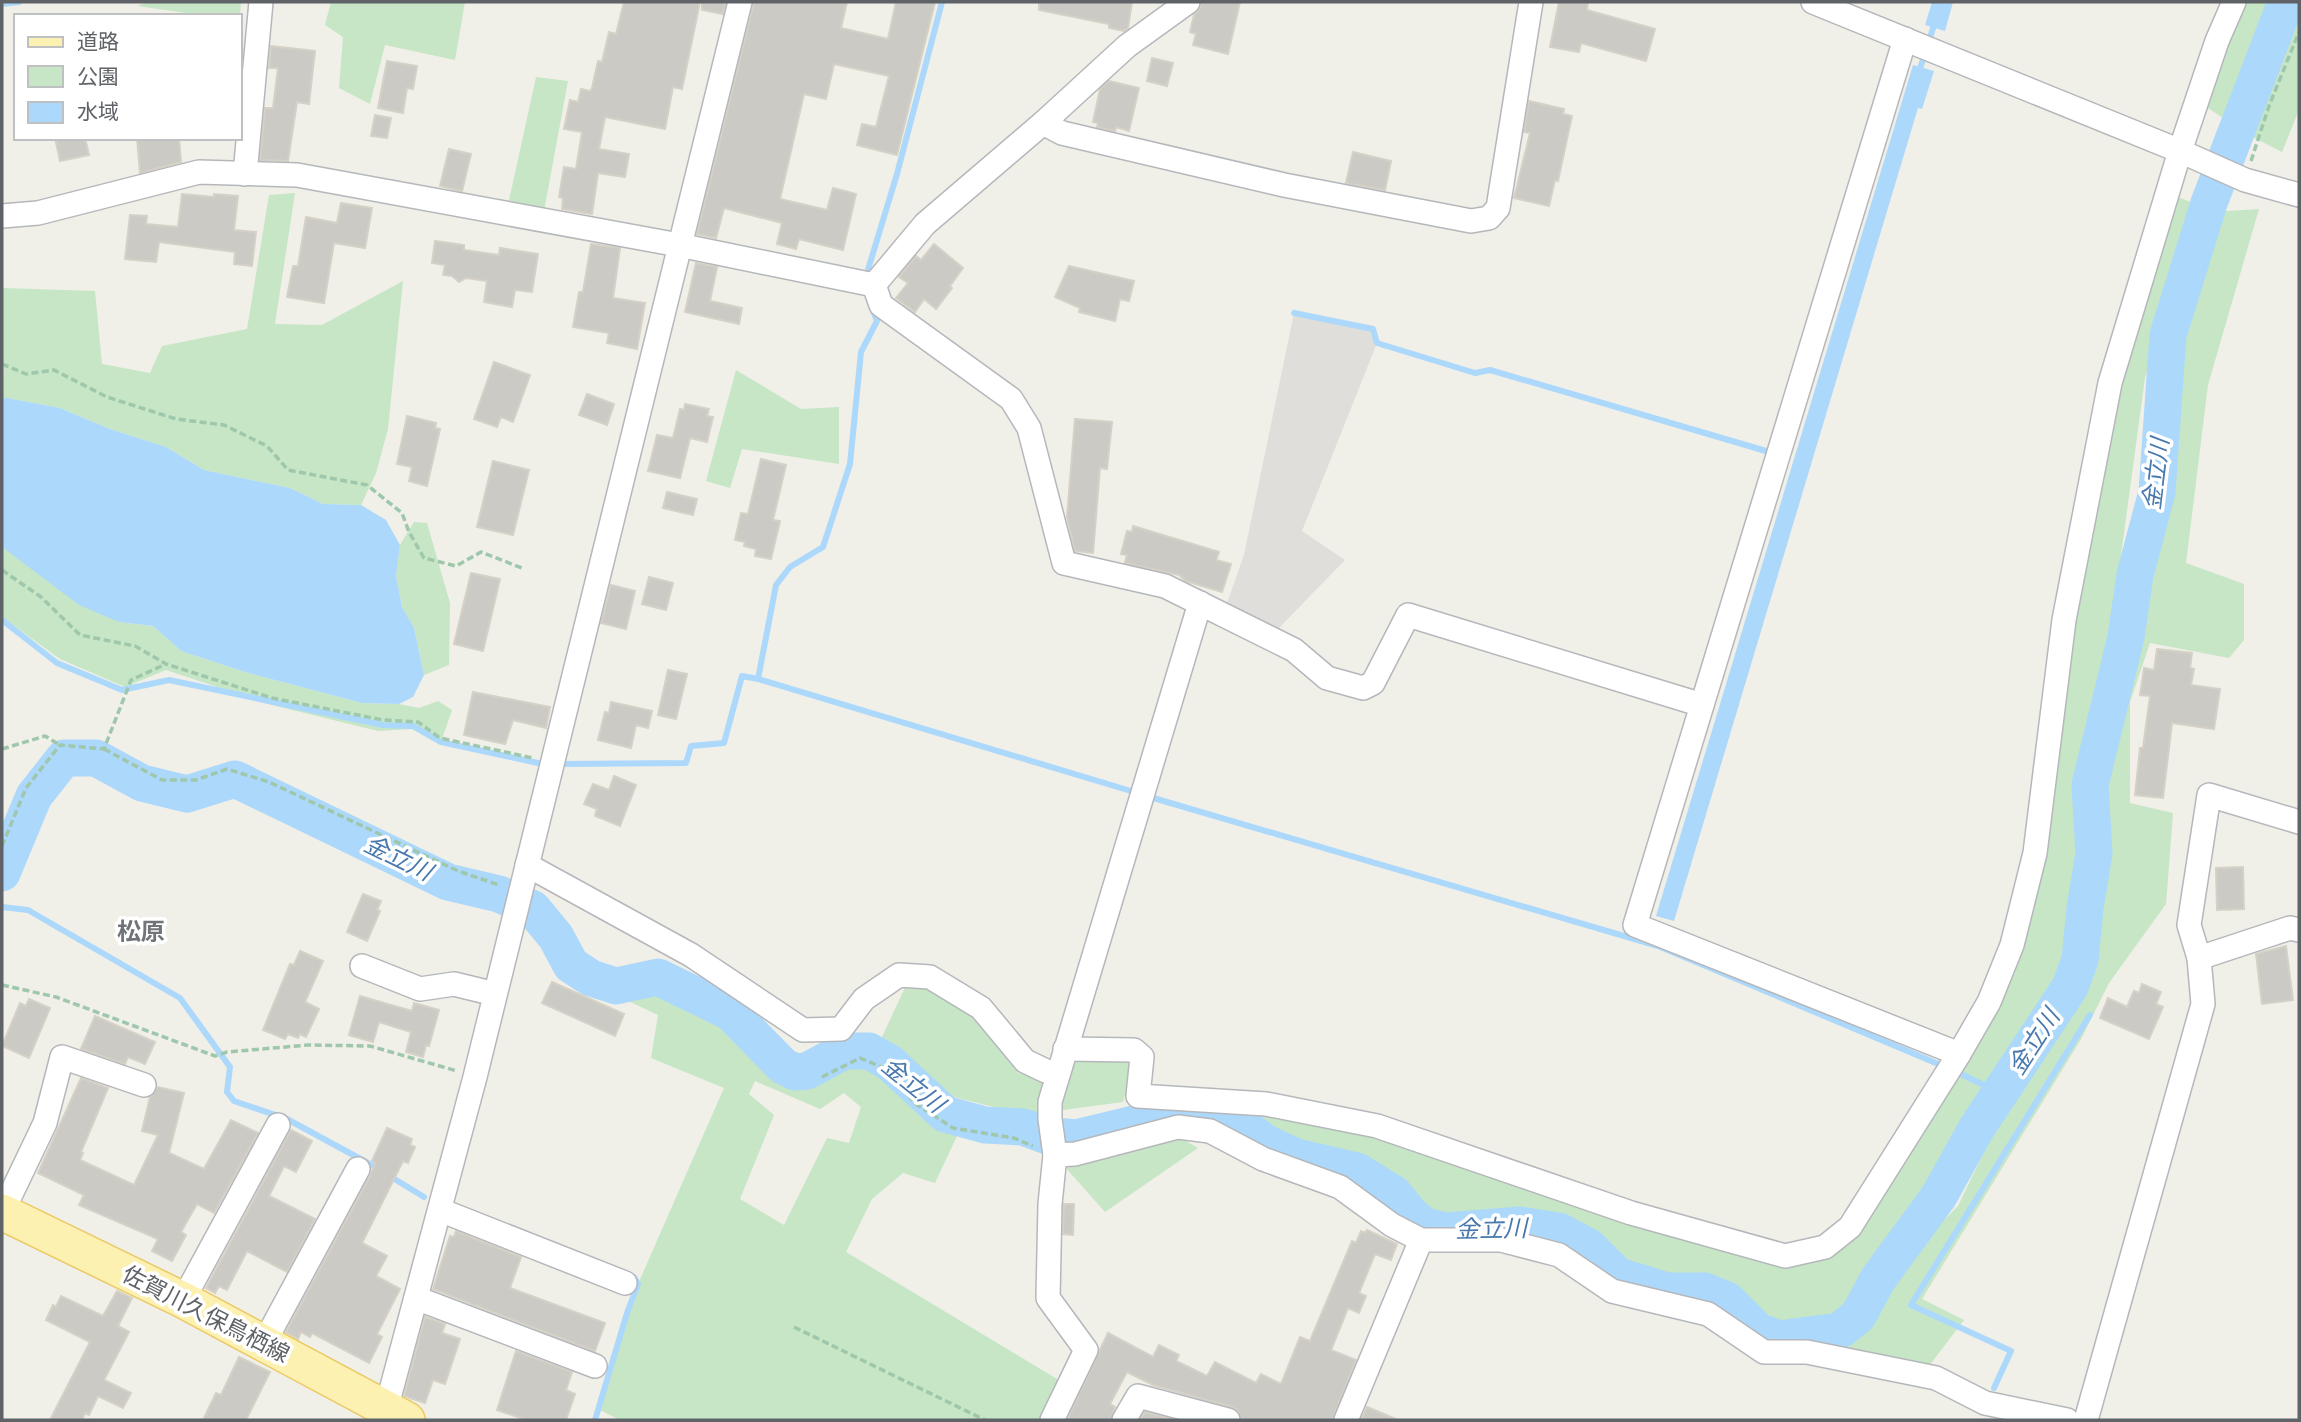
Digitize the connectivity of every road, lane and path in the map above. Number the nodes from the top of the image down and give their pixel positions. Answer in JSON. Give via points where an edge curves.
{"nodes":[{"id":1,"x":261,"y":2,"type":"edge"},
{"id":2,"x":740,"y":2,"type":"edge"},
{"id":3,"x":1188,"y":2,"type":"edge"},
{"id":4,"x":1531,"y":2,"type":"edge"},
{"id":5,"x":1813,"y":2,"type":"edge"},
{"id":6,"x":2234,"y":2,"type":"edge"},
{"id":7,"x":2299,"y":32,"type":"edge"},
{"id":8,"x":1920,"y":45,"type":"junction"},
{"id":9,"x":1043,"y":123,"type":"junction"},
{"id":10,"x":2187,"y":154,"type":"junction"},
{"id":11,"x":246,"y":174,"type":"junction"},
{"id":12,"x":2245,"y":180,"type":"junction"},
{"id":13,"x":2299,"y":195,"type":"edge"},
{"id":14,"x":2,"y":216,"type":"edge"},
{"id":15,"x":679,"y":245,"type":"junction"},
{"id":16,"x":874,"y":285,"type":"junction"},
{"id":17,"x":2,"y":364,"type":"edge"},
{"id":18,"x":522,"y":568,"type":"dead end"},
{"id":19,"x":2,"y":570,"type":"edge"},
{"id":20,"x":1200,"y":603,"type":"junction"},
{"id":21,"x":166,"y":664,"type":"junction"},
{"id":22,"x":1702,"y":705,"type":"junction"},
{"id":23,"x":60,"y":745,"type":"junction"},
{"id":24,"x":2,"y":749,"type":"edge"},
{"id":25,"x":104,"y":749,"type":"junction"},
{"id":26,"x":552,"y":763,"type":"junction"},
{"id":27,"x":2299,"y":822,"type":"edge"},
{"id":28,"x":2,"y":846,"type":"edge"},
{"id":29,"x":524,"y":875,"type":"junction"},
{"id":30,"x":2299,"y":930,"type":"edge"},
{"id":31,"x":2199,"y":958,"type":"junction"},
{"id":32,"x":362,"y":966,"type":"dead end"},
{"id":33,"x":2,"y":985,"type":"edge"},
{"id":34,"x":495,"y":994,"type":"junction"},
{"id":35,"x":1065,"y":1049,"type":"junction"},
{"id":36,"x":1959,"y":1054,"type":"junction"},
{"id":37,"x":1058,"y":1073,"type":"junction"},
{"id":38,"x":475,"y":1077,"type":"junction"},
{"id":39,"x":822,"y":1077,"type":"dead end"},
{"id":40,"x":144,"y":1085,"type":"dead end"},
{"id":41,"x":278,"y":1125,"type":"dead end"},
{"id":42,"x":1055,"y":1155,"type":"junction"},
{"id":43,"x":358,"y":1169,"type":"dead end"},
{"id":44,"x":440,"y":1210,"type":"junction"},
{"id":45,"x":2,"y":1213,"type":"edge"},
{"id":46,"x":1422,"y":1240,"type":"junction"},
{"id":47,"x":625,"y":1283,"type":"dead end"},
{"id":48,"x":416,"y":1298,"type":"junction"},
{"id":49,"x":184,"y":1300,"type":"junction"},
{"id":50,"x":794,"y":1327,"type":"dead end"},
{"id":51,"x":264,"y":1343,"type":"junction"},
{"id":52,"x":595,"y":1366,"type":"dead end"},
{"id":53,"x":396,"y":1415,"type":"edge"},
{"id":54,"x":985,"y":1420,"type":"edge"},
{"id":55,"x":1052,"y":1420,"type":"edge"},
{"id":56,"x":1124,"y":1420,"type":"edge"},
{"id":57,"x":1228,"y":1420,"type":"edge"},
{"id":58,"x":1346,"y":1420,"type":"edge"},
{"id":59,"x":2067,"y":1420,"type":"edge"},
{"id":60,"x":2085,"y":1420,"type":"edge"}],
"edges":[{"from":1,"to":11,"type":"street"},
{"from":2,"to":15,"type":"street"},
{"from":3,"to":9,"type":"street","via":[[1126,46]]},
{"from":4,"to":9,"type":"street","via":[[1498,208],[1489,218],[1471,221],[1284,185],[1062,132]]},
{"from":5,"to":8,"type":"street"},
{"from":6,"to":10,"type":"street","via":[[2217,41]]},
{"from":7,"to":12,"type":"path"},
{"from":8,"to":10,"type":"street"},
{"from":8,"to":22,"type":"street"},
{"from":9,"to":16,"type":"street","via":[[926,224]]},
{"from":10,"to":12,"type":"street"},
{"from":10,"to":36,"type":"street","via":[[2109,383],[2064,620],[2035,853],[2012,946],[1989,1002]]},
{"from":11,"to":14,"type":"street","via":[[199,172],[38,213]]},
{"from":11,"to":15,"type":"street","via":[[297,175]]},
{"from":12,"to":13,"type":"street"},
{"from":15,"to":16,"type":"street"},
{"from":15,"to":26,"type":"street"},
{"from":16,"to":20,"type":"street","via":[[881,305],[1011,400],[1030,428],[1064,563],[1165,586]]},
{"from":17,"to":18,"type":"path","via":[[26,374],[54,370],[107,397],[176,419],[224,425],[267,446],[288,470],[367,485],[401,513],[425,558],[456,566],[481,552]]},
{"from":19,"to":21,"type":"path","via":[[41,597],[80,635],[135,646]]},
{"from":20,"to":22,"type":"street","via":[[1294,650],[1327,678],[1363,688],[1373,683],[1408,615]]},
{"from":20,"to":35,"type":"street"},
{"from":21,"to":25,"type":"path","via":[[131,680]]},
{"from":21,"to":26,"type":"path","via":[[272,698],[383,720],[418,722],[440,738]]},
{"from":22,"to":36,"type":"street","via":[[1635,925]]},
{"from":23,"to":24,"type":"path","via":[[45,736]]},
{"from":23,"to":25,"type":"path"},
{"from":23,"to":28,"type":"path","via":[[26,788]]},
{"from":25,"to":29,"type":"path","via":[[162,780],[196,780],[227,768],[269,782],[458,871],[508,888]]},
{"from":26,"to":29,"type":"street"},
{"from":27,"to":31,"type":"street","via":[[2209,795],[2189,925]]},
{"from":29,"to":34,"type":"street"},
{"from":29,"to":37,"type":"street","via":[[691,955],[803,1030],[841,1029],[864,999],[899,975],[930,977],[981,1008],[1025,1061]]},
{"from":30,"to":31,"type":"street"},
{"from":31,"to":60,"type":"street","via":[[2203,1004]]},
{"from":32,"to":34,"type":"street","via":[[419,989],[454,984]]},
{"from":33,"to":38,"type":"path","via":[[56,997],[215,1056],[308,1045],[370,1046]]},
{"from":34,"to":38,"type":"street"},
{"from":35,"to":36,"type":"street","via":[[1134,1050],[1142,1057],[1138,1096],[1266,1104],[1377,1126],[1631,1213],[1785,1256],[1825,1247],[1850,1227]]},
{"from":35,"to":37,"type":"street"},
{"from":37,"to":42,"type":"street","via":[[1050,1102]]},
{"from":38,"to":44,"type":"street"},
{"from":39,"to":42,"type":"path","via":[[860,1058],[884,1068],[916,1104],[953,1128],[1014,1138]]},
{"from":40,"to":45,"type":"street","via":[[62,1057],[46,1123]]},
{"from":41,"to":49,"type":"street"},
{"from":42,"to":46,"type":"street","via":[[1178,1127],[1210,1131],[1263,1159],[1340,1187],[1392,1225]]},
{"from":42,"to":55,"type":"street","via":[[1048,1298],[1086,1350]]},
{"from":43,"to":51,"type":"street"},
{"from":44,"to":47,"type":"street"},
{"from":44,"to":48,"type":"street"},
{"from":45,"to":49,"type":"main road","name":"佐賀川久保鳥栖線"},
{"from":46,"to":58,"type":"street"},
{"from":46,"to":59,"type":"street","via":[[1501,1240],[1559,1255],[1612,1290],[1708,1314],[1764,1352],[1807,1352],[1936,1378],[1985,1403]]},
{"from":48,"to":52,"type":"street"},
{"from":48,"to":53,"type":"street"},
{"from":49,"to":51,"type":"main road","name":"佐賀川久保鳥栖線"},
{"from":50,"to":54,"type":"path"},
{"from":51,"to":53,"type":"main road","name":"佐賀川久保鳥栖線"},
{"from":56,"to":57,"type":"street","via":[[1138,1396]]}]}
